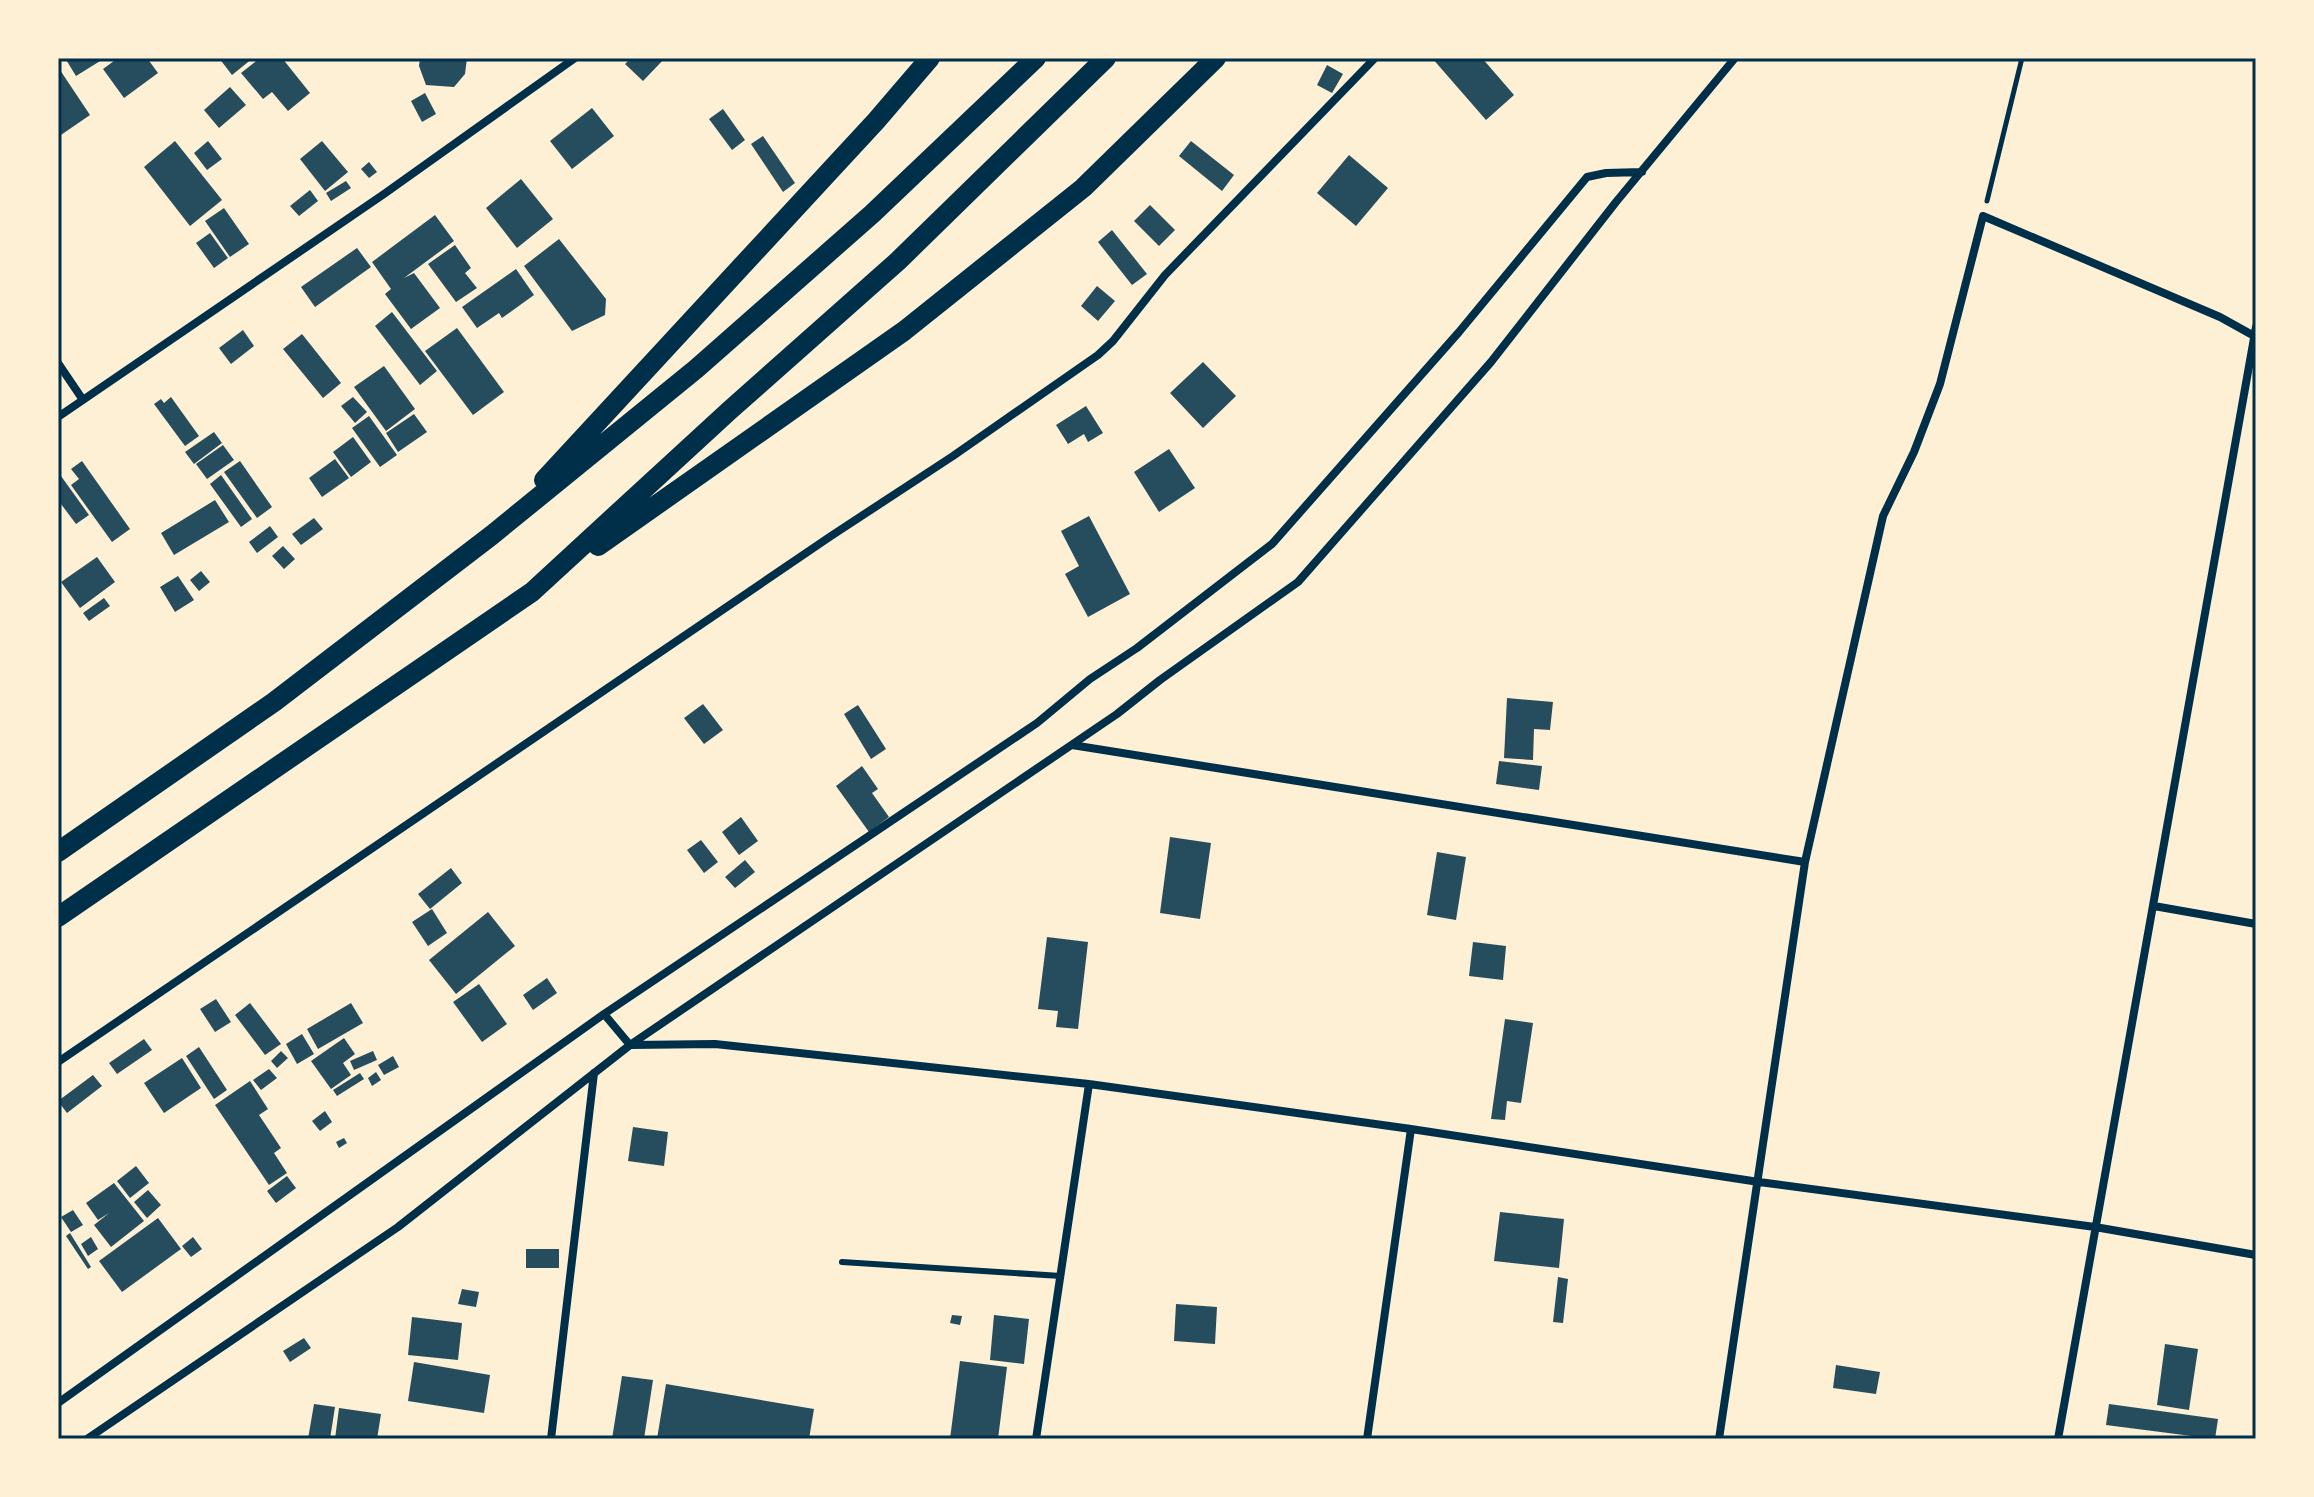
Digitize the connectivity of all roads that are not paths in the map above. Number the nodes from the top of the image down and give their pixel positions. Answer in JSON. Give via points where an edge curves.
{"nodes":[{"id":1,"x":575,"y":58,"type":"edge"},
{"id":2,"x":930,"y":58,"type":"edge"},
{"id":3,"x":1036,"y":58,"type":"edge"},
{"id":4,"x":1106,"y":58,"type":"edge"},
{"id":5,"x":1216,"y":58,"type":"edge"},
{"id":6,"x":1375,"y":58,"type":"edge"},
{"id":7,"x":1735,"y":58,"type":"edge"},
{"id":8,"x":1642,"y":172,"type":"junction"},
{"id":9,"x":2256,"y":334,"type":"edge"},
{"id":10,"x":58,"y":363,"type":"edge"},
{"id":11,"x":83,"y":400,"type":"junction"},
{"id":12,"x":58,"y":417,"type":"edge"},
{"id":13,"x":492,"y":535,"type":"junction"},
{"id":14,"x":532,"y":592,"type":"junction"},
{"id":15,"x":1071,"y":745,"type":"junction"},
{"id":16,"x":58,"y":852,"type":"edge"},
{"id":17,"x":1805,"y":862,"type":"junction"},
{"id":18,"x":2154,"y":906,"type":"junction"},
{"id":19,"x":58,"y":917,"type":"edge"},
{"id":20,"x":2256,"y":924,"type":"edge"},
{"id":21,"x":604,"y":1014,"type":"junction"},
{"id":22,"x":630,"y":1045,"type":"junction"},
{"id":23,"x":58,"y":1062,"type":"edge"},
{"id":24,"x":594,"y":1073,"type":"junction"},
{"id":25,"x":1089,"y":1084,"type":"junction"},
{"id":26,"x":1411,"y":1129,"type":"junction"},
{"id":27,"x":1759,"y":1182,"type":"junction"},
{"id":28,"x":2095,"y":1227,"type":"junction"},
{"id":29,"x":2256,"y":1255,"type":"edge"},
{"id":30,"x":842,"y":1262,"type":"dead end"},
{"id":31,"x":1061,"y":1276,"type":"junction"},
{"id":32,"x":58,"y":1403,"type":"edge"},
{"id":33,"x":87,"y":1439,"type":"edge"},
{"id":34,"x":551,"y":1439,"type":"edge"},
{"id":35,"x":1036,"y":1439,"type":"edge"},
{"id":36,"x":1367,"y":1439,"type":"edge"},
{"id":37,"x":1719,"y":1439,"type":"edge"},
{"id":38,"x":2058,"y":1439,"type":"edge"}],
"edges":[{"from":1,"to":11,"type":"street"},
{"from":2,"to":13,"type":"main road"},
{"from":3,"to":13,"type":"main road","via":[[872,214],[708,359]]},
{"from":4,"to":14,"type":"main road","via":[[898,261]]},
{"from":5,"to":14,"type":"main road","via":[[1083,188],[904,331]]},
{"from":6,"to":23,"type":"street","via":[[1165,275],[1098,355]]},
{"from":7,"to":8,"type":"street"},
{"from":8,"to":15,"type":"street","via":[[1491,362],[1298,582]]},
{"from":8,"to":21,"type":"street","via":[[1587,177],[1272,544],[1037,723]]},
{"from":9,"to":17,"type":"street","via":[[1983,216],[1940,384],[1883,516]]},
{"from":9,"to":18,"type":"street"},
{"from":10,"to":11,"type":"street"},
{"from":11,"to":12,"type":"street"},
{"from":13,"to":16,"type":"main road","via":[[274,702]]},
{"from":14,"to":19,"type":"main road"},
{"from":15,"to":17,"type":"street"},
{"from":15,"to":22,"type":"street"},
{"from":17,"to":27,"type":"street"},
{"from":18,"to":20,"type":"street"},
{"from":18,"to":28,"type":"street"},
{"from":21,"to":22,"type":"street"},
{"from":21,"to":32,"type":"street"},
{"from":22,"to":24,"type":"street"},
{"from":22,"to":25,"type":"street","via":[[715,1044]]},
{"from":24,"to":33,"type":"street","via":[[398,1227]]},
{"from":24,"to":34,"type":"street"},
{"from":25,"to":26,"type":"street"},
{"from":25,"to":31,"type":"street"},
{"from":26,"to":27,"type":"street"},
{"from":26,"to":36,"type":"street"},
{"from":27,"to":28,"type":"street"},
{"from":27,"to":37,"type":"street"},
{"from":28,"to":29,"type":"street"},
{"from":28,"to":38,"type":"street"},
{"from":30,"to":31,"type":"lane"},
{"from":31,"to":35,"type":"street"}]}
